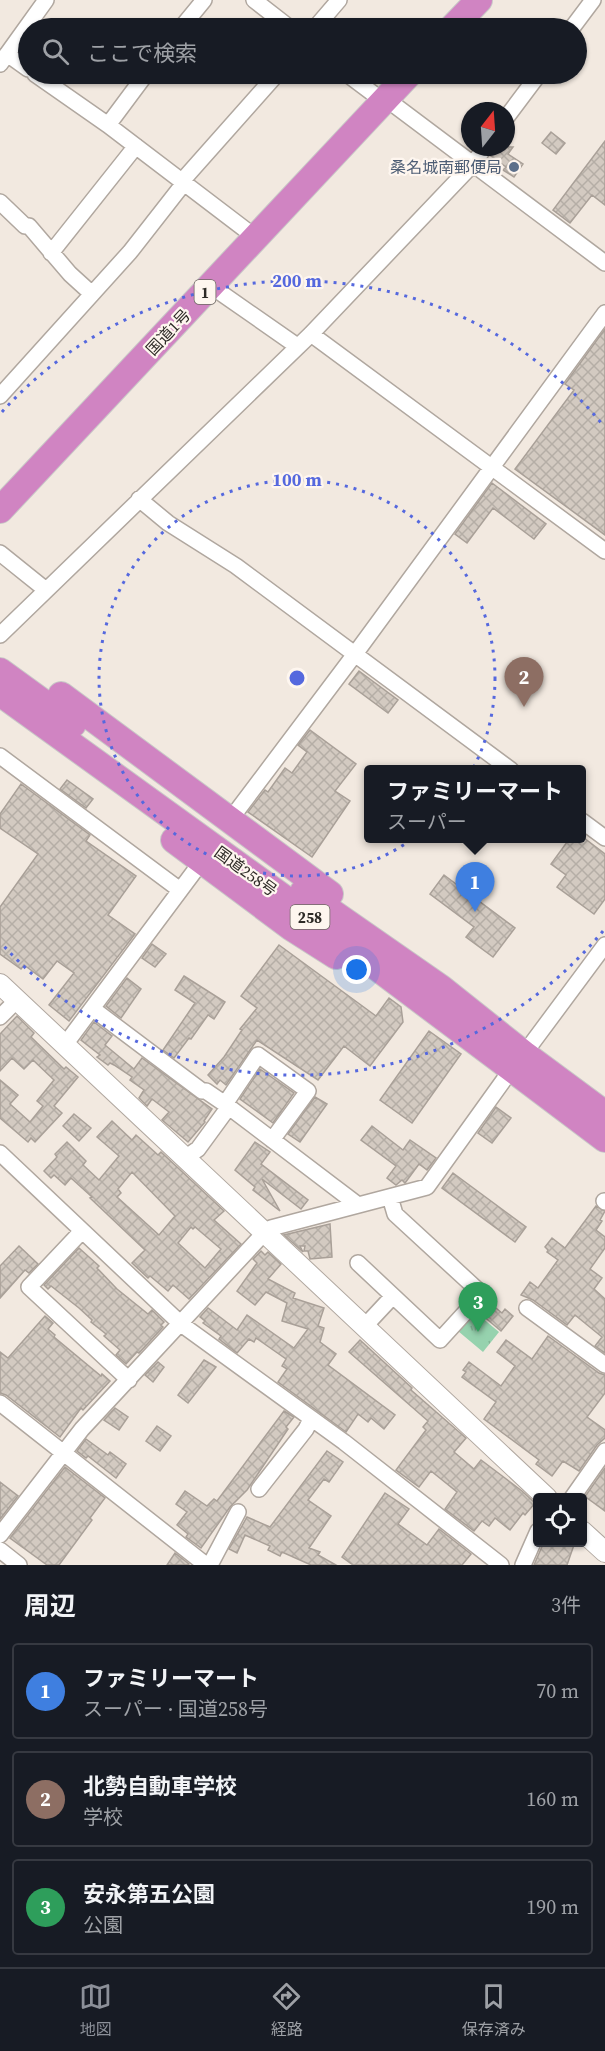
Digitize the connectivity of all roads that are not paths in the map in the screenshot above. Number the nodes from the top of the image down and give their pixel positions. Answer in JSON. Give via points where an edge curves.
{"nodes":[{"id":1,"x":46,"y":0,"type":"edge"},
{"id":2,"x":204,"y":0,"type":"edge"},
{"id":3,"x":254,"y":0,"type":"edge"},
{"id":4,"x":339,"y":0,"type":"edge"},
{"id":5,"x":479,"y":0,"type":"edge"},
{"id":6,"x":593,"y":0,"type":"edge"},
{"id":7,"x":32,"y":18,"type":"edge"},
{"id":8,"x":189,"y":18,"type":"edge"},
{"id":9,"x":277,"y":18,"type":"edge"},
{"id":10,"x":324,"y":18,"type":"edge"},
{"id":11,"x":462,"y":18,"type":"edge"},
{"id":12,"x":580,"y":18,"type":"edge"},
{"id":13,"x":18,"y":35,"type":"edge"},
{"id":14,"x":5,"y":51,"type":"edge"},
{"id":15,"x":18,"y":61,"type":"edge"},
{"id":16,"x":49,"y":84,"type":"edge"},
{"id":17,"x":139,"y":84,"type":"edge"},
{"id":18,"x":268,"y":84,"type":"edge"},
{"id":19,"x":361,"y":84,"type":"edge"},
{"id":20,"x":399,"y":84,"type":"edge"},
{"id":21,"x":532,"y":84,"type":"edge"},
{"id":22,"x":384,"y":100,"type":"junction"},
{"id":23,"x":515,"y":106,"type":"edge"},
{"id":24,"x":108,"y":125,"type":"junction"},
{"id":25,"x":136,"y":146,"type":"junction"},
{"id":26,"x":479,"y":156,"type":"edge"},
{"id":27,"x":473,"y":164,"type":"junction"},
{"id":28,"x":183,"y":182,"type":"junction"},
{"id":29,"x":0,"y":202,"type":"edge"},
{"id":30,"x":255,"y":237,"type":"junction"},
{"id":31,"x":51,"y":253,"type":"junction"},
{"id":32,"x":605,"y":263,"type":"edge"},
{"id":33,"x":210,"y":286,"type":"junction"},
{"id":34,"x":92,"y":294,"type":"junction"},
{"id":35,"x":605,"y":313,"type":"edge"},
{"id":36,"x":311,"y":334,"type":"junction"},
{"id":37,"x":297,"y":346,"type":"junction"},
{"id":38,"x":0,"y":396,"type":"edge"},
{"id":39,"x":491,"y":467,"type":"junction"},
{"id":40,"x":140,"y":499,"type":"junction"},
{"id":41,"x":0,"y":510,"type":"edge"},
{"id":42,"x":605,"y":551,"type":"edge"},
{"id":43,"x":0,"y":552,"type":"edge"},
{"id":44,"x":46,"y":590,"type":"junction"},
{"id":45,"x":0,"y":635,"type":"edge"},
{"id":46,"x":0,"y":650,"type":"edge"},
{"id":47,"x":355,"y":654,"type":"junction"},
{"id":48,"x":0,"y":671,"type":"edge"},
{"id":49,"x":8,"y":698,"type":"edge"},
{"id":50,"x":0,"y":756,"type":"edge"},
{"id":51,"x":505,"y":765,"type":"edge"},
{"id":52,"x":230,"y":820,"type":"junction"},
{"id":53,"x":586,"y":824,"type":"edge"},
{"id":54,"x":605,"y":838,"type":"edge"},
{"id":55,"x":202,"y":861,"type":"junction"},
{"id":56,"x":180,"y":890,"type":"junction"},
{"id":57,"x":605,"y":945,"type":"edge"},
{"id":58,"x":380,"y":970,"type":"junction"},
{"id":59,"x":0,"y":984,"type":"edge"},
{"id":60,"x":441,"y":988,"type":"junction"},
{"id":61,"x":17,"y":1000,"type":"junction"},
{"id":62,"x":93,"y":1009,"type":"junction"},
{"id":63,"x":0,"y":1017,"type":"edge"},
{"id":64,"x":64,"y":1046,"type":"junction"},
{"id":65,"x":518,"y":1062,"type":"junction"},
{"id":66,"x":227,"y":1106,"type":"junction"},
{"id":67,"x":605,"y":1114,"type":"edge"},
{"id":68,"x":605,"y":1139,"type":"edge"},
{"id":69,"x":272,"y":1140,"type":"junction"},
{"id":70,"x":0,"y":1154,"type":"edge"},
{"id":71,"x":185,"y":1158,"type":"junction"},
{"id":72,"x":390,"y":1197,"type":"junction"},
{"id":73,"x":358,"y":1205,"type":"junction"},
{"id":74,"x":82,"y":1231,"type":"junction"},
{"id":75,"x":265,"y":1232,"type":"junction"},
{"id":76,"x":358,"y":1263,"type":"dead end"},
{"id":77,"x":393,"y":1296,"type":"junction"},
{"id":78,"x":527,"y":1308,"type":"dead end"},
{"id":79,"x":181,"y":1324,"type":"junction"},
{"id":80,"x":365,"y":1326,"type":"junction"},
{"id":81,"x":605,"y":1365,"type":"edge"},
{"id":82,"x":129,"y":1380,"type":"junction"},
{"id":83,"x":0,"y":1403,"type":"edge"},
{"id":84,"x":311,"y":1419,"type":"junction"},
{"id":85,"x":605,"y":1452,"type":"edge"},
{"id":86,"x":64,"y":1454,"type":"junction"},
{"id":87,"x":259,"y":1489,"type":"dead end"},
{"id":88,"x":544,"y":1493,"type":"edge"},
{"id":89,"x":575,"y":1493,"type":"edge"},
{"id":90,"x":238,"y":1512,"type":"dead end"},
{"id":91,"x":0,"y":1535,"type":"edge"},
{"id":92,"x":587,"y":1536,"type":"edge"},
{"id":93,"x":533,"y":1541,"type":"edge"},
{"id":94,"x":0,"y":1550,"type":"edge"},
{"id":95,"x":605,"y":1552,"type":"edge"},
{"id":96,"x":19,"y":1565,"type":"edge"},
{"id":97,"x":208,"y":1565,"type":"edge"},
{"id":98,"x":501,"y":1565,"type":"edge"},
{"id":99,"x":523,"y":1565,"type":"edge"}],
"edges":[{"from":1,"to":7,"type":"street"},
{"from":2,"to":8,"type":"street"},
{"from":3,"to":9,"type":"street"},
{"from":4,"to":10,"type":"street"},
{"from":5,"to":11,"type":"highway"},
{"from":6,"to":12,"type":"street"},
{"from":13,"to":14,"type":"street"},
{"from":14,"to":15,"type":"street"},
{"from":16,"to":24,"type":"street"},
{"from":17,"to":24,"type":"street"},
{"from":18,"to":28,"type":"street"},
{"from":19,"to":22,"type":"street"},
{"from":20,"to":22,"type":"highway","name":"国道1号","number":"1"},
{"from":21,"to":23,"type":"street"},
{"from":22,"to":27,"type":"street"},
{"from":22,"to":30,"type":"highway","name":"国道1号","number":"1"},
{"from":24,"to":25,"type":"street"},
{"from":25,"to":28,"type":"street"},
{"from":25,"to":31,"type":"street"},
{"from":26,"to":27,"type":"street"},
{"from":27,"to":32,"type":"street"},
{"from":27,"to":36,"type":"street"},
{"from":28,"to":30,"type":"street"},
{"from":28,"to":34,"type":"street","via":[[130,252]]},
{"from":29,"to":31,"type":"street","via":[[29,226]]},
{"from":30,"to":33,"type":"highway","name":"国道1号","number":"1"},
{"from":31,"to":34,"type":"street"},
{"from":33,"to":37,"type":"street"},
{"from":33,"to":41,"type":"highway","name":"国道1号","number":"1"},
{"from":34,"to":38,"type":"street"},
{"from":35,"to":39,"type":"street"},
{"from":36,"to":37,"type":"street"},
{"from":36,"to":39,"type":"street"},
{"from":37,"to":40,"type":"street"},
{"from":39,"to":42,"type":"street"},
{"from":39,"to":47,"type":"street"},
{"from":40,"to":44,"type":"street"},
{"from":40,"to":47,"type":"street","via":[[168,523],[236,566]]},
{"from":43,"to":44,"type":"street"},
{"from":44,"to":45,"type":"street"},
{"from":46,"to":52,"type":"highway"},
{"from":47,"to":51,"type":"street"},
{"from":47,"to":52,"type":"street"},
{"from":48,"to":49,"type":"highway","name":"国道258号","number":"258"},
{"from":49,"to":55,"type":"highway"},
{"from":49,"to":58,"type":"highway","name":"国道258号","number":"258"},
{"from":49,"to":60,"type":"highway","name":"国道258号","number":"258","via":[[300,889]]},
{"from":50,"to":56,"type":"street"},
{"from":52,"to":60,"type":"highway","via":[[402,946]]},
{"from":53,"to":54,"type":"street"},
{"from":55,"to":56,"type":"street"},
{"from":55,"to":58,"type":"highway","via":[[335,955]]},
{"from":56,"to":62,"type":"street"},
{"from":57,"to":65,"type":"street"},
{"from":58,"to":65,"type":"highway","name":"国道258号","number":"258"},
{"from":59,"to":61,"type":"street"},
{"from":60,"to":65,"type":"highway","name":"国道258号","number":"258"},
{"from":61,"to":63,"type":"street"},
{"from":61,"to":64,"type":"street"},
{"from":62,"to":64,"type":"street"},
{"from":62,"to":66,"type":"street"},
{"from":64,"to":71,"type":"street"},
{"from":65,"to":67,"type":"highway","name":"国道258号","number":"258"},
{"from":65,"to":68,"type":"highway","name":"国道258号","number":"258"},
{"from":65,"to":72,"type":"street","via":[[427,1187]]},
{"from":66,"to":69,"type":"street"},
{"from":66,"to":69,"type":"street","via":[[258,1055],[308,1091]]},
{"from":66,"to":71,"type":"street","via":[[198,1149]]},
{"from":69,"to":73,"type":"street"},
{"from":70,"to":74,"type":"street"},
{"from":71,"to":75,"type":"street"},
{"from":72,"to":73,"type":"street"},
{"from":72,"to":77,"type":"street","via":[[395,1214],[482,1294],[440,1340]]},
{"from":73,"to":75,"type":"street"},
{"from":74,"to":79,"type":"street"},
{"from":74,"to":82,"type":"street","via":[[29,1287]]},
{"from":75,"to":79,"type":"street"},
{"from":75,"to":80,"type":"street"},
{"from":76,"to":77,"type":"street"},
{"from":77,"to":80,"type":"street"},
{"from":78,"to":81,"type":"street"},
{"from":79,"to":82,"type":"street"},
{"from":79,"to":84,"type":"street"},
{"from":80,"to":88,"type":"street"},
{"from":82,"to":86,"type":"street"},
{"from":83,"to":86,"type":"street"},
{"from":84,"to":87,"type":"street"},
{"from":84,"to":98,"type":"street"},
{"from":85,"to":89,"type":"street"},
{"from":86,"to":91,"type":"street"},
{"from":86,"to":97,"type":"street"},
{"from":90,"to":97,"type":"street"},
{"from":92,"to":95,"type":"street"},
{"from":93,"to":99,"type":"street"},
{"from":94,"to":96,"type":"street"}]}
